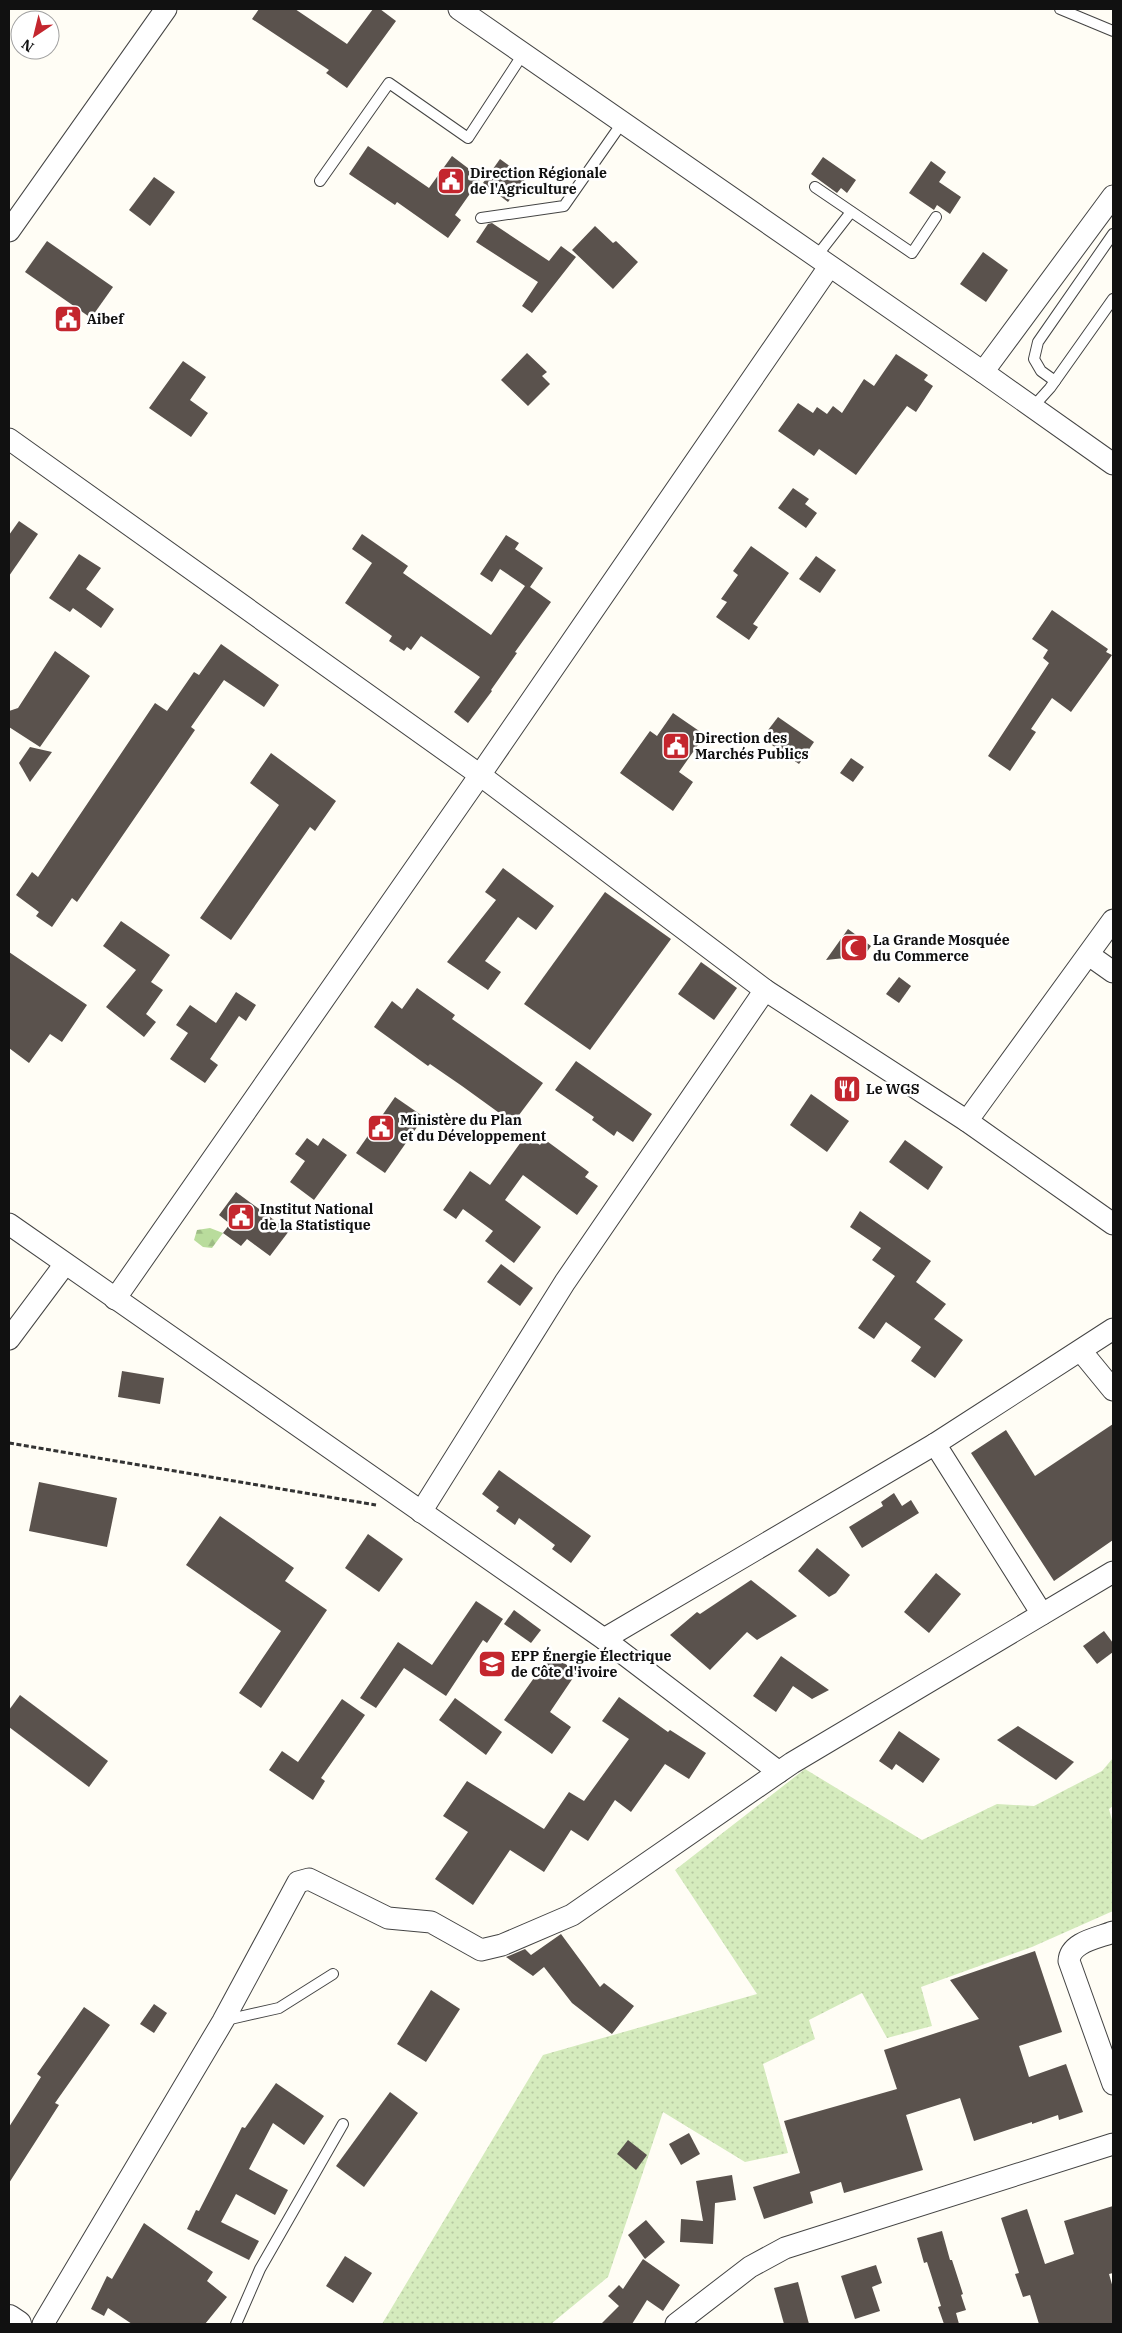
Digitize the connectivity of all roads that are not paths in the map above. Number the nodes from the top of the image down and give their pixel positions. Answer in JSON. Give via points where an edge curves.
{"nodes":[{"id":1,"x":166,"y":9,"type":"edge"},
{"id":2,"x":459,"y":9,"type":"edge"},
{"id":3,"x":1060,"y":9,"type":"edge"},
{"id":4,"x":1113,"y":31,"type":"edge"},
{"id":5,"x":523,"y":54,"type":"junction"},
{"id":6,"x":622,"y":123,"type":"junction"},
{"id":7,"x":320,"y":181,"type":"dead end"},
{"id":8,"x":815,"y":187,"type":"dead end"},
{"id":9,"x":1113,"y":196,"type":"edge"},
{"id":10,"x":852,"y":212,"type":"junction"},
{"id":11,"x":936,"y":217,"type":"dead end"},
{"id":12,"x":481,"y":218,"type":"dead end"},
{"id":13,"x":9,"y":231,"type":"edge"},
{"id":14,"x":1113,"y":234,"type":"edge"},
{"id":15,"x":823,"y":262,"type":"junction"},
{"id":16,"x":1113,"y":299,"type":"edge"},
{"id":17,"x":983,"y":372,"type":"junction"},
{"id":18,"x":1055,"y":381,"type":"junction"},
{"id":19,"x":1032,"y":408,"type":"junction"},
{"id":20,"x":9,"y":439,"type":"edge"},
{"id":21,"x":1113,"y":464,"type":"edge"},
{"id":22,"x":480,"y":775,"type":"junction"},
{"id":23,"x":1113,"y":920,"type":"edge"},
{"id":24,"x":1089,"y":955,"type":"junction"},
{"id":25,"x":1113,"y":972,"type":"edge"},
{"id":26,"x":765,"y":990,"type":"junction"},
{"id":27,"x":966,"y":1121,"type":"junction"},
{"id":28,"x":9,"y":1224,"type":"edge"},
{"id":29,"x":1113,"y":1224,"type":"edge"},
{"id":30,"x":65,"y":1264,"type":"junction"},
{"id":31,"x":115,"y":1298,"type":"junction"},
{"id":32,"x":1113,"y":1329,"type":"edge"},
{"id":33,"x":9,"y":1339,"type":"edge"},
{"id":34,"x":1081,"y":1350,"type":"junction"},
{"id":35,"x":1113,"y":1390,"type":"edge"},
{"id":36,"x":935,"y":1444,"type":"junction"},
{"id":37,"x":421,"y":1512,"type":"junction"},
{"id":38,"x":1113,"y":1572,"type":"edge"},
{"id":39,"x":1042,"y":1614,"type":"junction"},
{"id":40,"x":604,"y":1639,"type":"junction"},
{"id":41,"x":780,"y":1772,"type":"junction"},
{"id":42,"x":1113,"y":1932,"type":"edge"},
{"id":43,"x":333,"y":1974,"type":"dead end"},
{"id":44,"x":223,"y":2021,"type":"junction"},
{"id":45,"x":1113,"y":2084,"type":"edge"},
{"id":46,"x":342,"y":2124,"type":"dead end"},
{"id":47,"x":1113,"y":2144,"type":"edge"},
{"id":48,"x":9,"y":2318,"type":"edge"},
{"id":49,"x":18,"y":2324,"type":"edge"},
{"id":50,"x":43,"y":2324,"type":"edge"},
{"id":51,"x":236,"y":2324,"type":"edge"},
{"id":52,"x":676,"y":2324,"type":"edge"}],
"edges":[{"from":1,"to":13,"type":"street"},
{"from":2,"to":5,"type":"street"},
{"from":3,"to":4,"type":"lane"},
{"from":5,"to":6,"type":"street"},
{"from":5,"to":7,"type":"lane","via":[[468,138],[389,83]]},
{"from":6,"to":12,"type":"lane","via":[[564,206]]},
{"from":6,"to":15,"type":"street"},
{"from":8,"to":10,"type":"lane"},
{"from":9,"to":17,"type":"street"},
{"from":10,"to":11,"type":"lane","via":[[912,253]]},
{"from":10,"to":15,"type":"lane"},
{"from":14,"to":18,"type":"lane","via":[[1038,342],[1034,358],[1041,371]]},
{"from":15,"to":17,"type":"street"},
{"from":15,"to":22,"type":"street"},
{"from":16,"to":18,"type":"lane"},
{"from":17,"to":19,"type":"street"},
{"from":18,"to":19,"type":"lane"},
{"from":19,"to":21,"type":"street"},
{"from":20,"to":22,"type":"street"},
{"from":22,"to":26,"type":"street"},
{"from":22,"to":31,"type":"street"},
{"from":23,"to":24,"type":"street"},
{"from":24,"to":25,"type":"street"},
{"from":24,"to":27,"type":"street"},
{"from":26,"to":27,"type":"street"},
{"from":26,"to":37,"type":"street","via":[[565,1282]]},
{"from":27,"to":29,"type":"street"},
{"from":28,"to":30,"type":"street"},
{"from":30,"to":31,"type":"street"},
{"from":30,"to":33,"type":"street"},
{"from":31,"to":37,"type":"street"},
{"from":32,"to":34,"type":"street"},
{"from":34,"to":35,"type":"street"},
{"from":34,"to":36,"type":"street"},
{"from":36,"to":39,"type":"street"},
{"from":36,"to":40,"type":"street"},
{"from":37,"to":40,"type":"street"},
{"from":38,"to":39,"type":"street"},
{"from":39,"to":41,"type":"street"},
{"from":40,"to":41,"type":"street"},
{"from":41,"to":44,"type":"street","via":[[572,1915],[490,1949],[481,1950],[430,1922],[388,1918],[308,1879],[298,1882]]},
{"from":42,"to":45,"type":"street","via":[[1076,1946],[1069,1961]]},
{"from":43,"to":44,"type":"lane","via":[[279,2008]]},
{"from":44,"to":50,"type":"street"},
{"from":46,"to":51,"type":"lane","via":[[260,2268]]},
{"from":47,"to":52,"type":"street","via":[[785,2248],[750,2267]]},
{"from":48,"to":49,"type":"street"}]}
